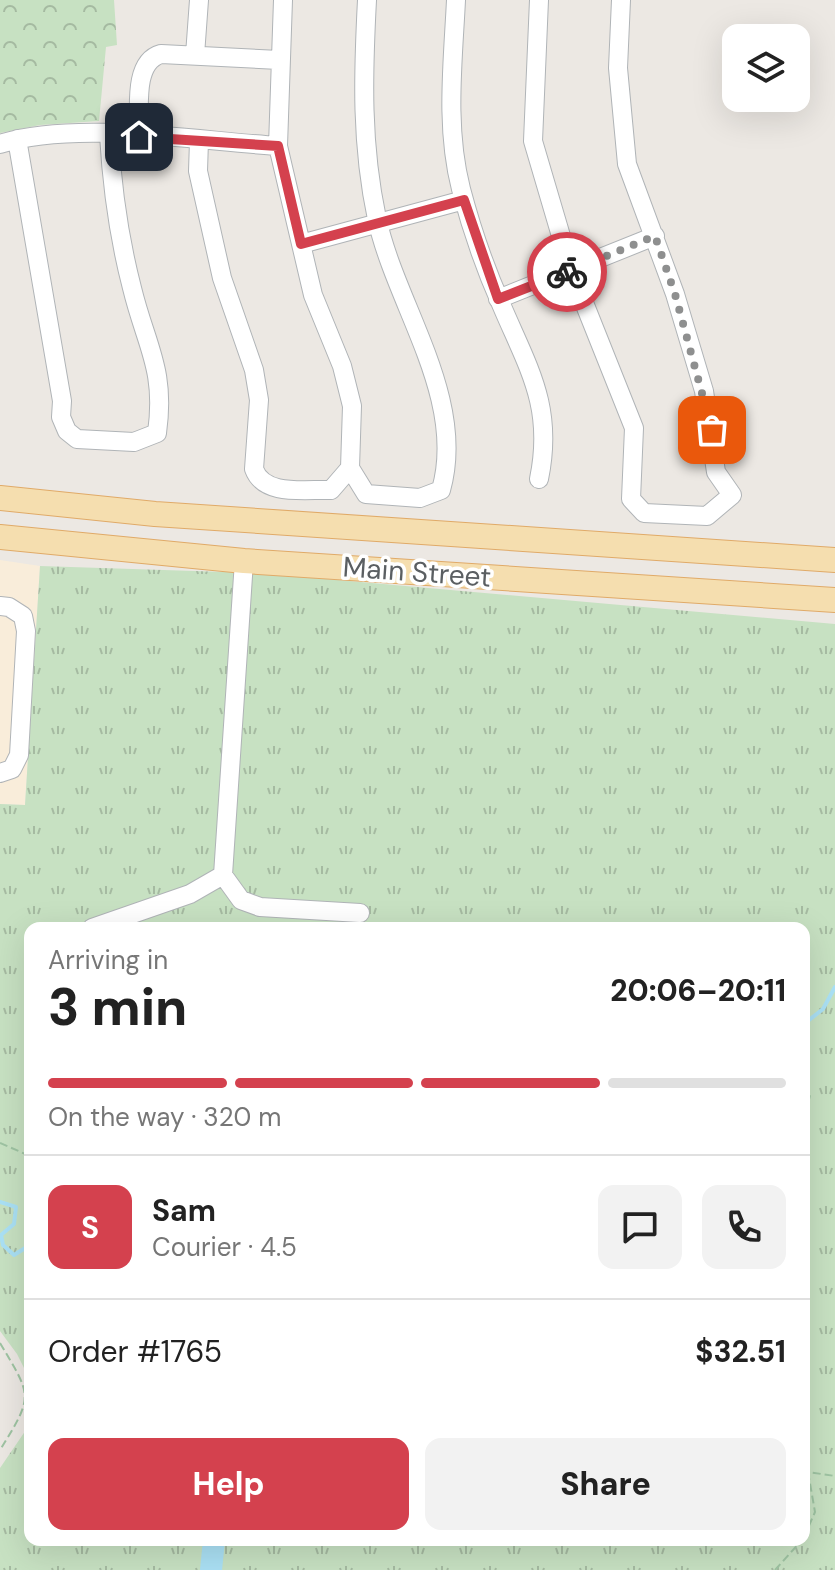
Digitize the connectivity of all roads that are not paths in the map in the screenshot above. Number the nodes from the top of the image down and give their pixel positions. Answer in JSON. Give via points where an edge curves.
{"nodes":[{"id":1,"x":199,"y":0,"type":"edge"},
{"id":2,"x":283,"y":0,"type":"edge"},
{"id":3,"x":367,"y":0,"type":"edge"},
{"id":4,"x":456,"y":0,"type":"edge"},
{"id":5,"x":539,"y":0,"type":"edge"},
{"id":6,"x":621,"y":0,"type":"edge"},
{"id":7,"x":195,"y":55,"type":"junction"},
{"id":8,"x":279,"y":60,"type":"junction"},
{"id":9,"x":109,"y":135,"type":"junction"},
{"id":10,"x":139,"y":137,"type":"junction"},
{"id":11,"x":8,"y":141,"type":"edge"},
{"id":12,"x":199,"y":141,"type":"junction"},
{"id":13,"x":278,"y":146,"type":"junction"},
{"id":14,"x":464,"y":200,"type":"junction"},
{"id":15,"x":378,"y":223,"type":"junction"},
{"id":16,"x":655,"y":236,"type":"junction"},
{"id":17,"x":301,"y":244,"type":"junction"},
{"id":18,"x":571,"y":270,"type":"junction"},
{"id":19,"x":498,"y":299,"type":"junction"},
{"id":20,"x":350,"y":468,"type":"junction"},
{"id":21,"x":539,"y":479,"type":"dead end"},
{"id":22,"x":0,"y":498,"type":"edge"},
{"id":23,"x":246,"y":520,"type":"junction"},
{"id":24,"x":0,"y":537,"type":"edge"},
{"id":25,"x":835,"y":560,"type":"edge"},
{"id":26,"x":244,"y":561,"type":"junction"},
{"id":27,"x":835,"y":600,"type":"edge"},
{"id":28,"x":0,"y":606,"type":"edge"},
{"id":29,"x":0,"y":773,"type":"edge"},
{"id":30,"x":223,"y":875,"type":"junction"},
{"id":31,"x":360,"y":913,"type":"dead end"},
{"id":32,"x":109,"y":922,"type":"edge"}],
"edges":[{"from":1,"to":7,"type":"street"},
{"from":2,"to":8,"type":"street"},
{"from":3,"to":15,"type":"street","via":[[362,104]]},
{"from":4,"to":14,"type":"street","via":[[451,95]]},
{"from":5,"to":18,"type":"street","via":[[533,141]]},
{"from":6,"to":16,"type":"street","via":[[622,137],[634,187]]},
{"from":7,"to":8,"type":"street"},
{"from":7,"to":10,"type":"street","via":[[161,54],[143,66]]},
{"from":8,"to":13,"type":"street"},
{"from":9,"to":10,"type":"street"},
{"from":9,"to":11,"type":"street"},
{"from":9,"to":11,"type":"street","via":[[121,239],[159,371],[157,433],[134,442],[77,439],[61,417]]},
{"from":10,"to":12,"type":"street"},
{"from":12,"to":13,"type":"street"},
{"from":12,"to":20,"type":"street","via":[[198,171],[222,278],[254,370],[258,479],[268,487],[331,490]]},
{"from":13,"to":17,"type":"street"},
{"from":14,"to":15,"type":"street"},
{"from":14,"to":19,"type":"street"},
{"from":15,"to":17,"type":"street"},
{"from":15,"to":20,"type":"street","via":[[437,391],[445,430],[445,478],[441,490],[431,496],[366,494]]},
{"from":16,"to":18,"type":"street"},
{"from":16,"to":18,"type":"street","via":[[704,391],[716,472],[732,495],[707,516],[644,513],[631,499],[634,428]]},
{"from":17,"to":20,"type":"street","via":[[352,406]]},
{"from":18,"to":19,"type":"street"},
{"from":19,"to":21,"type":"street","via":[[532,369],[542,414]]},
{"from":22,"to":23,"type":"main road","name":"Main Street"},
{"from":23,"to":25,"type":"main road","name":"Main Street"},
{"from":23,"to":26,"type":"main road"},
{"from":24,"to":26,"type":"main road","name":"Main Street"},
{"from":26,"to":27,"type":"main road","name":"Main Street"},
{"from":26,"to":30,"type":"street"},
{"from":28,"to":29,"type":"street","via":[[23,616],[26,631],[19,755],[12,769]]},
{"from":30,"to":31,"type":"street","via":[[241,900],[260,907]]},
{"from":30,"to":32,"type":"street","via":[[190,894]]}]}
